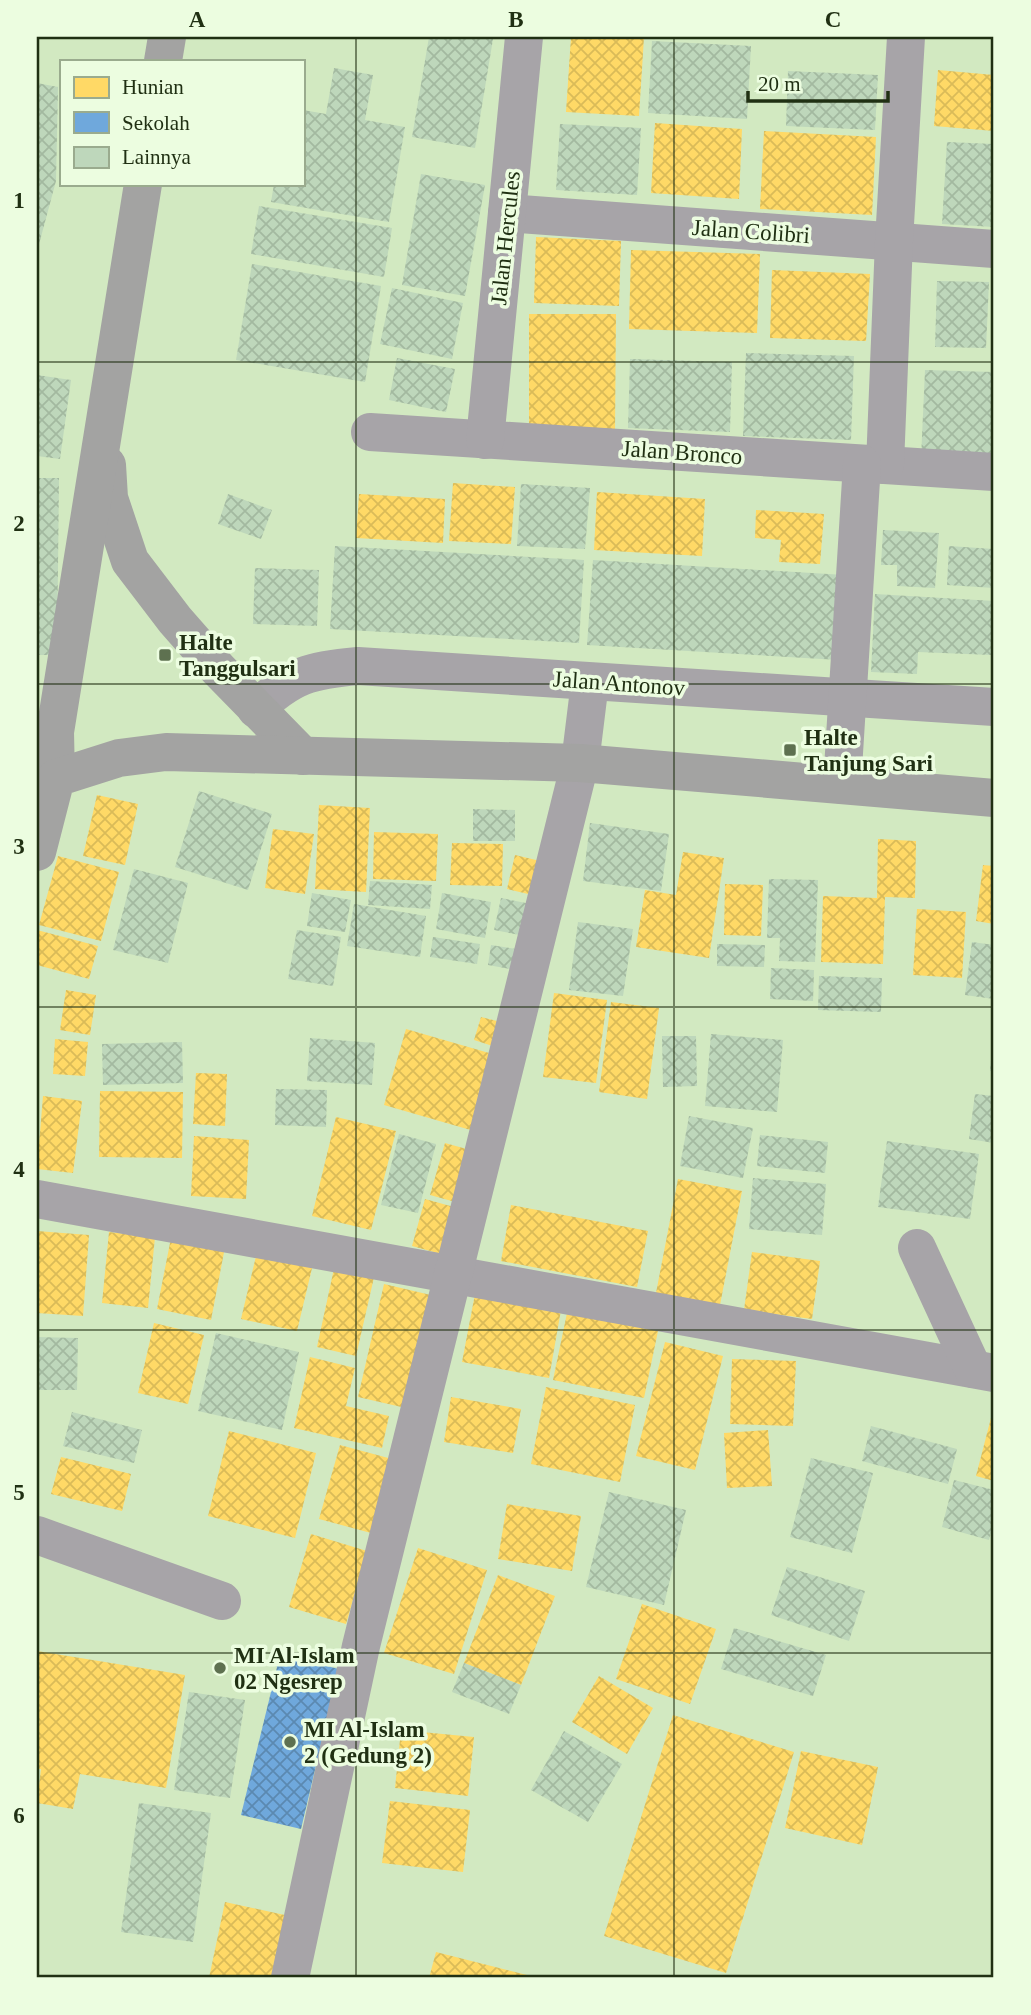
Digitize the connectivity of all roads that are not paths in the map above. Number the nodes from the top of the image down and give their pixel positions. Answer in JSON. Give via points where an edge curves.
{"nodes":[{"id":1,"x":167,"y":37,"type":"edge"},
{"id":2,"x":524,"y":37,"type":"edge"},
{"id":3,"x":906,"y":37,"type":"edge"},
{"id":4,"x":163,"y":60,"type":"edge"},
{"id":5,"x":143,"y":186,"type":"edge"},
{"id":6,"x":507,"y":213,"type":"junction"},
{"id":7,"x":894,"y":241,"type":"junction"},
{"id":8,"x":994,"y":249,"type":"edge"},
{"id":9,"x":104,"y":417,"type":"junction"},
{"id":10,"x":370,"y":432,"type":"dead end"},
{"id":11,"x":485,"y":440,"type":"junction"},
{"id":12,"x":874,"y":465,"type":"junction"},
{"id":13,"x":994,"y":472,"type":"edge"},
{"id":14,"x":590,"y":682,"type":"junction"},
{"id":15,"x":847,"y":697,"type":"junction"},
{"id":16,"x":994,"y":707,"type":"edge"},
{"id":17,"x":256,"y":709,"type":"junction"},
{"id":18,"x":46,"y":731,"type":"edge"},
{"id":19,"x":303,"y":756,"type":"junction"},
{"id":20,"x":580,"y":763,"type":"junction"},
{"id":21,"x":56,"y":778,"type":"junction"},
{"id":22,"x":842,"y":785,"type":"junction"},
{"id":23,"x":994,"y":798,"type":"edge"},
{"id":24,"x":37,"y":852,"type":"edge"},
{"id":25,"x":37,"y":1199,"type":"edge"},
{"id":26,"x":917,"y":1248,"type":"dead end"},
{"id":27,"x":453,"y":1273,"type":"junction"},
{"id":28,"x":984,"y":1371,"type":"edge"},
{"id":29,"x":37,"y":1535,"type":"edge"},
{"id":30,"x":222,"y":1601,"type":"dead end"},
{"id":31,"x":290,"y":1978,"type":"edge"}],
"edges":[{"from":1,"to":4,"type":"main road"},
{"from":2,"to":6,"type":"street","name":"Jalan Hercules"},
{"from":3,"to":7,"type":"street"},
{"from":5,"to":9,"type":"main road"},
{"from":6,"to":7,"type":"street","name":"Jalan Colibri"},
{"from":6,"to":11,"type":"street","name":"Jalan Hercules"},
{"from":7,"to":8,"type":"street","name":"Jalan Colibri"},
{"from":7,"to":12,"type":"street"},
{"from":9,"to":17,"type":"main road","via":[[109,498],[130,561],[175,620]]},
{"from":9,"to":18,"type":"main road"},
{"from":10,"to":11,"type":"street","name":"Jalan Bronco"},
{"from":11,"to":12,"type":"street","name":"Jalan Bronco"},
{"from":12,"to":13,"type":"street","name":"Jalan Bronco"},
{"from":12,"to":15,"type":"street"},
{"from":14,"to":15,"type":"street","name":"Jalan Antonov"},
{"from":14,"to":17,"type":"street","name":"Jalan Antonov","via":[[359,666],[299,676]]},
{"from":14,"to":20,"type":"street"},
{"from":15,"to":16,"type":"street","name":"Jalan Antonov"},
{"from":15,"to":22,"type":"street"},
{"from":17,"to":19,"type":"main road"},
{"from":18,"to":21,"type":"main road"},
{"from":19,"to":20,"type":"main road"},
{"from":19,"to":21,"type":"main road","via":[[166,752],[119,758]]},
{"from":20,"to":22,"type":"main road"},
{"from":20,"to":27,"type":"street"},
{"from":21,"to":24,"type":"main road"},
{"from":22,"to":23,"type":"main road"},
{"from":25,"to":27,"type":"street"},
{"from":26,"to":28,"type":"street"},
{"from":27,"to":28,"type":"street"},
{"from":27,"to":31,"type":"street","via":[[361,1646]]},
{"from":29,"to":30,"type":"street"}]}
